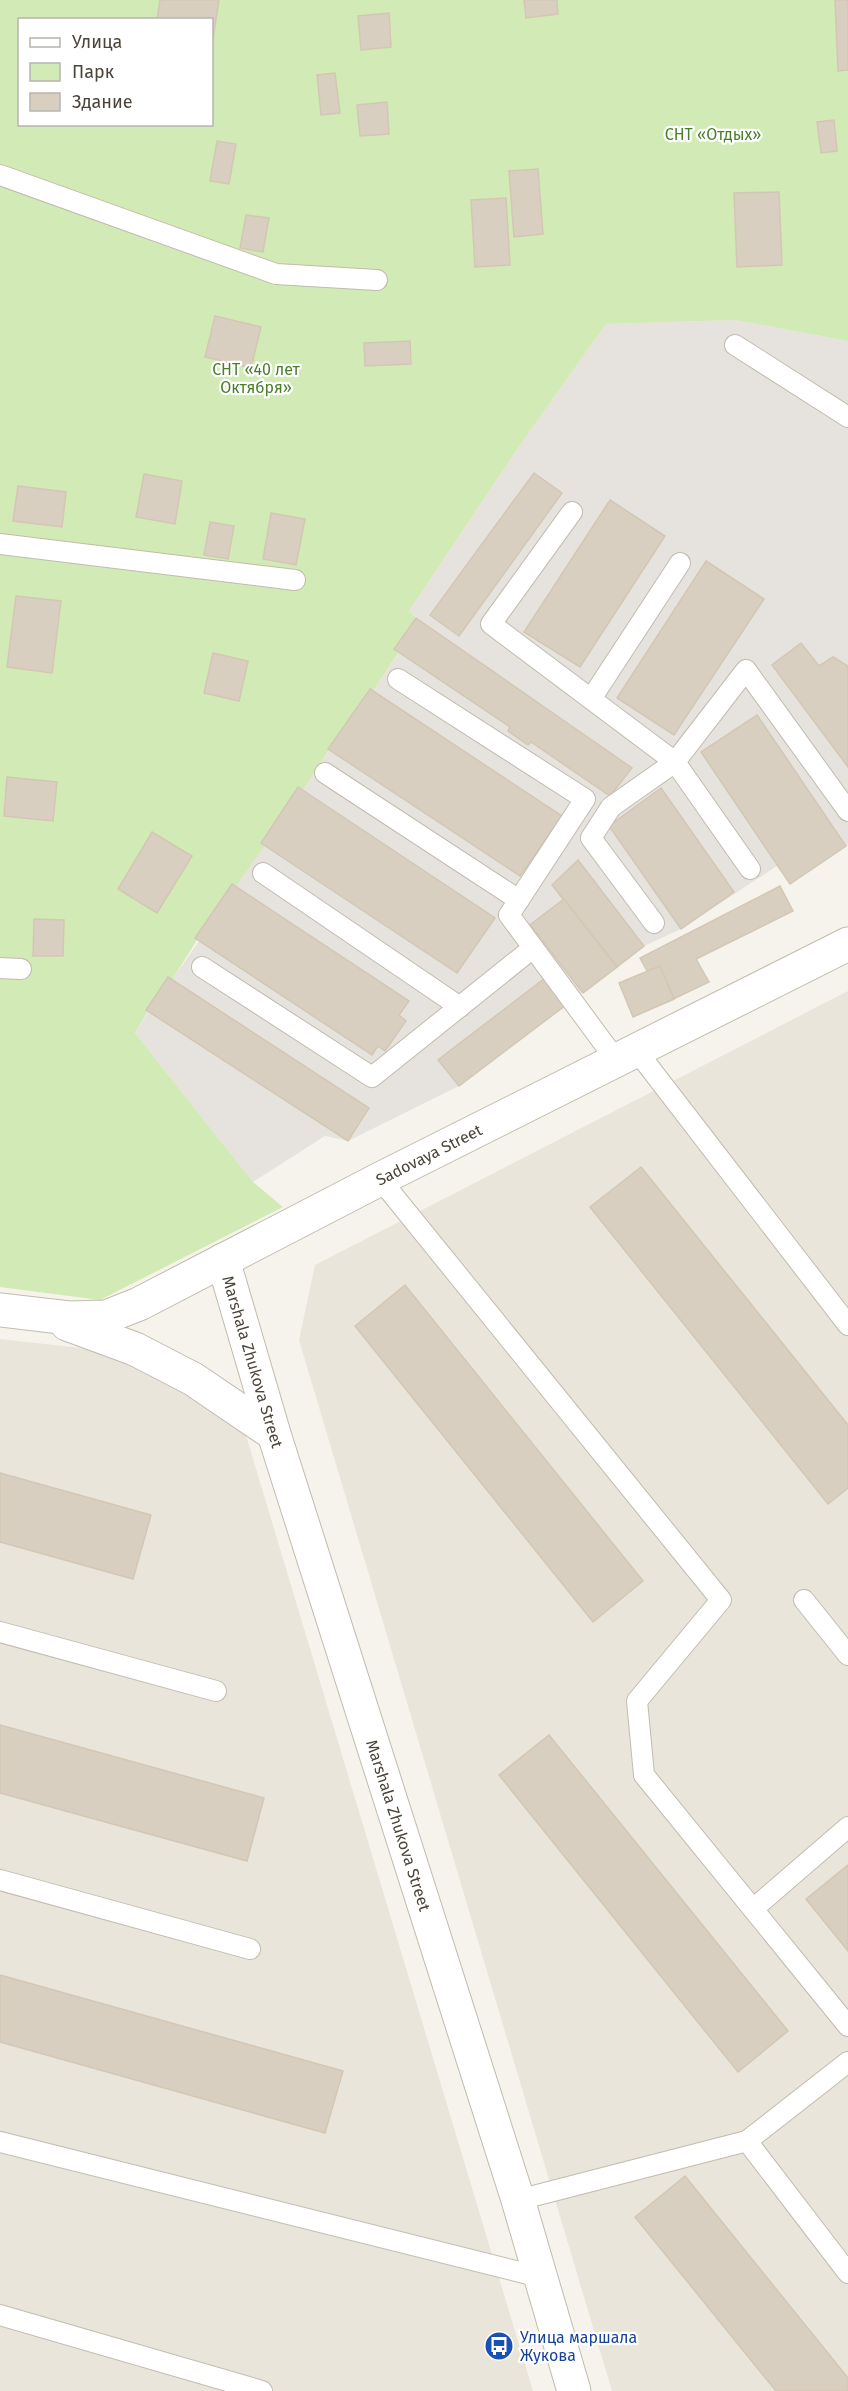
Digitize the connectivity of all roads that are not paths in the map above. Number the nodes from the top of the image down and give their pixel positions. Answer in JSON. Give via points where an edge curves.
{"nodes":[{"id":1,"x":0,"y":174,"type":"edge"},
{"id":2,"x":377,"y":280,"type":"dead end"},
{"id":3,"x":735,"y":345,"type":"dead end"},
{"id":4,"x":848,"y":417,"type":"edge"},
{"id":5,"x":572,"y":512,"type":"dead end"},
{"id":6,"x":0,"y":544,"type":"edge"},
{"id":7,"x":680,"y":564,"type":"dead end"},
{"id":8,"x":295,"y":580,"type":"dead end"},
{"id":9,"x":398,"y":679,"type":"dead end"},
{"id":10,"x":591,"y":699,"type":"junction"},
{"id":11,"x":675,"y":762,"type":"junction"},
{"id":12,"x":325,"y":773,"type":"dead end"},
{"id":13,"x":848,"y":811,"type":"edge"},
{"id":14,"x":750,"y":869,"type":"dead end"},
{"id":15,"x":263,"y":873,"type":"dead end"},
{"id":16,"x":519,"y":900,"type":"junction"},
{"id":17,"x":654,"y":923,"type":"dead end"},
{"id":18,"x":533,"y":948,"type":"junction"},
{"id":19,"x":844,"y":953,"type":"edge"},
{"id":20,"x":202,"y":967,"type":"dead end"},
{"id":21,"x":0,"y":968,"type":"edge"},
{"id":22,"x":21,"y":969,"type":"dead end"},
{"id":23,"x":460,"y":1006,"type":"junction"},
{"id":24,"x":626,"y":1055,"type":"junction"},
{"id":25,"x":380,"y":1179,"type":"junction"},
{"id":26,"x":223,"y":1260,"type":"junction"},
{"id":27,"x":0,"y":1310,"type":"edge"},
{"id":28,"x":42,"y":1315,"type":"junction"},
{"id":29,"x":848,"y":1325,"type":"edge"},
{"id":30,"x":273,"y":1434,"type":"junction"},
{"id":31,"x":804,"y":1600,"type":"dead end"},
{"id":32,"x":0,"y":1632,"type":"edge"},
{"id":33,"x":848,"y":1655,"type":"edge"},
{"id":34,"x":216,"y":1691,"type":"dead end"},
{"id":35,"x":848,"y":1827,"type":"edge"},
{"id":36,"x":0,"y":1880,"type":"edge"},
{"id":37,"x":753,"y":1909,"type":"junction"},
{"id":38,"x":250,"y":1949,"type":"dead end"},
{"id":39,"x":848,"y":2026,"type":"edge"},
{"id":40,"x":848,"y":2062,"type":"edge"},
{"id":41,"x":747,"y":2141,"type":"junction"},
{"id":42,"x":0,"y":2142,"type":"edge"},
{"id":43,"x":518,"y":2200,"type":"junction"},
{"id":44,"x":848,"y":2272,"type":"edge"},
{"id":45,"x":540,"y":2277,"type":"junction"},
{"id":46,"x":0,"y":2315,"type":"edge"},
{"id":47,"x":262,"y":2391,"type":"edge"},
{"id":48,"x":574,"y":2391,"type":"edge"}],
"edges":[{"from":1,"to":2,"type":"lane","via":[[276,274]]},
{"from":3,"to":4,"type":"lane"},
{"from":5,"to":10,"type":"lane","via":[[492,624]]},
{"from":6,"to":8,"type":"lane"},
{"from":7,"to":10,"type":"lane"},
{"from":9,"to":16,"type":"lane","via":[[585,799]]},
{"from":10,"to":11,"type":"lane"},
{"from":11,"to":13,"type":"lane","via":[[746,670]]},
{"from":11,"to":14,"type":"lane"},
{"from":11,"to":17,"type":"lane","via":[[611,807],[591,838]]},
{"from":12,"to":16,"type":"lane"},
{"from":15,"to":23,"type":"lane"},
{"from":16,"to":18,"type":"lane","via":[[509,915]]},
{"from":18,"to":23,"type":"lane"},
{"from":18,"to":24,"type":"lane"},
{"from":19,"to":24,"type":"street","name":"Sadovaya Street"},
{"from":20,"to":23,"type":"lane","via":[[372,1077]]},
{"from":21,"to":22,"type":"lane"},
{"from":24,"to":25,"type":"street","name":"Sadovaya Street"},
{"from":24,"to":29,"type":"lane"},
{"from":25,"to":26,"type":"street","name":"Sadovaya Street"},
{"from":25,"to":37,"type":"lane","via":[[721,1600],[637,1701],[644,1775]]},
{"from":26,"to":28,"type":"street","name":"Sadovaya Street","via":[[140,1304],[106,1317]]},
{"from":26,"to":30,"type":"street","name":"Marshala Zhukova Street"},
{"from":27,"to":28,"type":"street","name":"Sadovaya Street"},
{"from":28,"to":30,"type":"street","via":[[135,1349],[194,1378]]},
{"from":30,"to":43,"type":"street","name":"Marshala Zhukova Street"},
{"from":31,"to":33,"type":"lane"},
{"from":32,"to":34,"type":"lane"},
{"from":35,"to":37,"type":"lane"},
{"from":36,"to":38,"type":"lane"},
{"from":37,"to":39,"type":"lane"},
{"from":40,"to":41,"type":"lane"},
{"from":41,"to":43,"type":"lane"},
{"from":41,"to":44,"type":"lane"},
{"from":42,"to":45,"type":"lane"},
{"from":43,"to":45,"type":"street","name":"Marshala Zhukova Street"},
{"from":45,"to":48,"type":"street","name":"Marshala Zhukova Street"},
{"from":46,"to":47,"type":"lane"}]}
